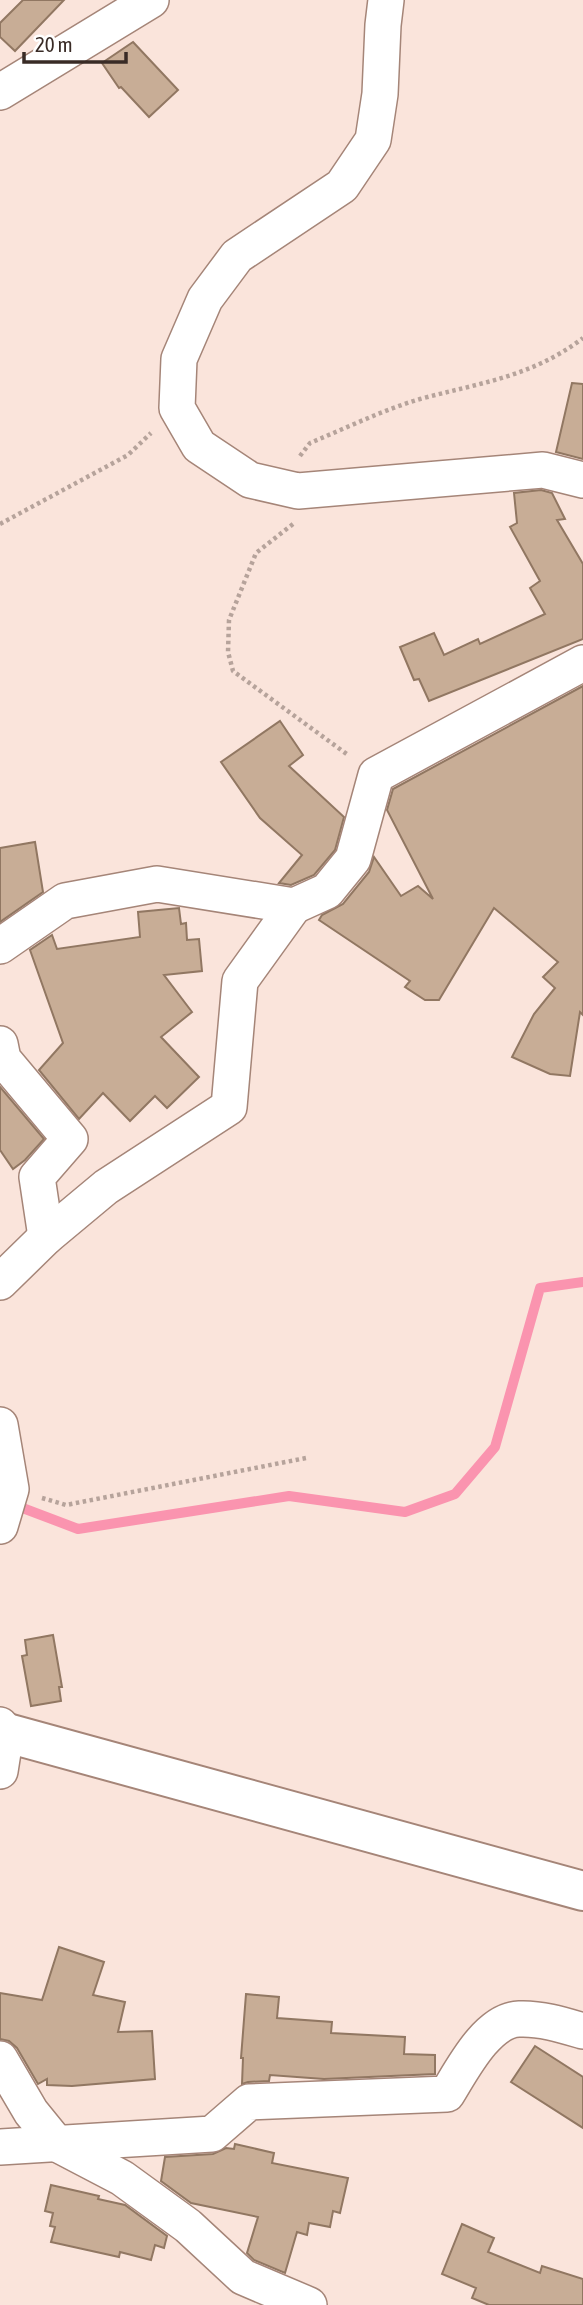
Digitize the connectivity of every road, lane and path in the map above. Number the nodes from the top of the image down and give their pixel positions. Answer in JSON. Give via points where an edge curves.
{"nodes":[{"id":1,"x":151,"y":0,"type":"edge"},
{"id":2,"x":386,"y":0,"type":"edge"},
{"id":3,"x":0,"y":92,"type":"edge"},
{"id":4,"x":583,"y":338,"type":"edge"},
{"id":5,"x":177,"y":408,"type":"junction"},
{"id":6,"x":583,"y":480,"type":"edge"},
{"id":7,"x":298,"y":491,"type":"junction"},
{"id":8,"x":0,"y":524,"type":"edge"},
{"id":9,"x":583,"y":663,"type":"edge"},
{"id":10,"x":376,"y":775,"type":"junction"},
{"id":11,"x":295,"y":905,"type":"junction"},
{"id":12,"x":0,"y":946,"type":"edge"},
{"id":13,"x":0,"y":1044,"type":"edge"},
{"id":14,"x":46,"y":1237,"type":"junction"},
{"id":15,"x":0,"y":1282,"type":"edge"},
{"id":16,"x":0,"y":1425,"type":"edge"},
{"id":17,"x":306,"y":1458,"type":"dead end"},
{"id":18,"x":11,"y":1489,"type":"junction"},
{"id":19,"x":0,"y":1526,"type":"edge"},
{"id":20,"x":2,"y":1730,"type":"edge"},
{"id":21,"x":0,"y":1772,"type":"edge"},
{"id":22,"x":583,"y":1891,"type":"edge"},
{"id":23,"x":583,"y":2031,"type":"edge"},
{"id":24,"x":0,"y":2059,"type":"edge"},
{"id":25,"x":57,"y":2144,"type":"junction"},
{"id":26,"x":0,"y":2147,"type":"edge"},
{"id":27,"x":309,"y":2305,"type":"edge"}],
"edges":[{"from":1,"to":3,"type":"street"},
{"from":2,"to":5,"type":"street","via":[[373,140],[342,186],[237,256],[213,288],[179,359]]},
{"from":4,"to":7,"type":"path","via":[[562,354],[500,380],[417,400],[310,443],[287,474]]},
{"from":5,"to":7,"type":"street","via":[[199,446],[250,480]]},
{"from":5,"to":8,"type":"path","via":[[128,455]]},
{"from":6,"to":7,"type":"street","via":[[543,470]]},
{"from":7,"to":10,"type":"path","via":[[293,525],[256,553],[229,620],[233,671]]},
{"from":9,"to":10,"type":"street"},
{"from":10,"to":11,"type":"street","via":[[353,859],[327,891]]},
{"from":11,"to":12,"type":"street","via":[[157,884],[65,901]]},
{"from":11,"to":14,"type":"street","via":[[240,981],[229,1108],[106,1187]]},
{"from":13,"to":14,"type":"street","via":[[3,1059],[70,1139],[37,1177]]},
{"from":14,"to":15,"type":"street"},
{"from":16,"to":18,"type":"street"},
{"from":17,"to":18,"type":"path","via":[[66,1505]]},
{"from":18,"to":19,"type":"street"},
{"from":20,"to":21,"type":"street"},
{"from":20,"to":22,"type":"street"},
{"from":23,"to":25,"type":"street","via":[[517,2018],[482,2040],[447,2094],[248,2102],[212,2134]]},
{"from":24,"to":25,"type":"street","via":[[31,2112]]},
{"from":25,"to":26,"type":"street"},
{"from":25,"to":27,"type":"street","via":[[122,2178],[188,2226],[243,2277]]}]}
